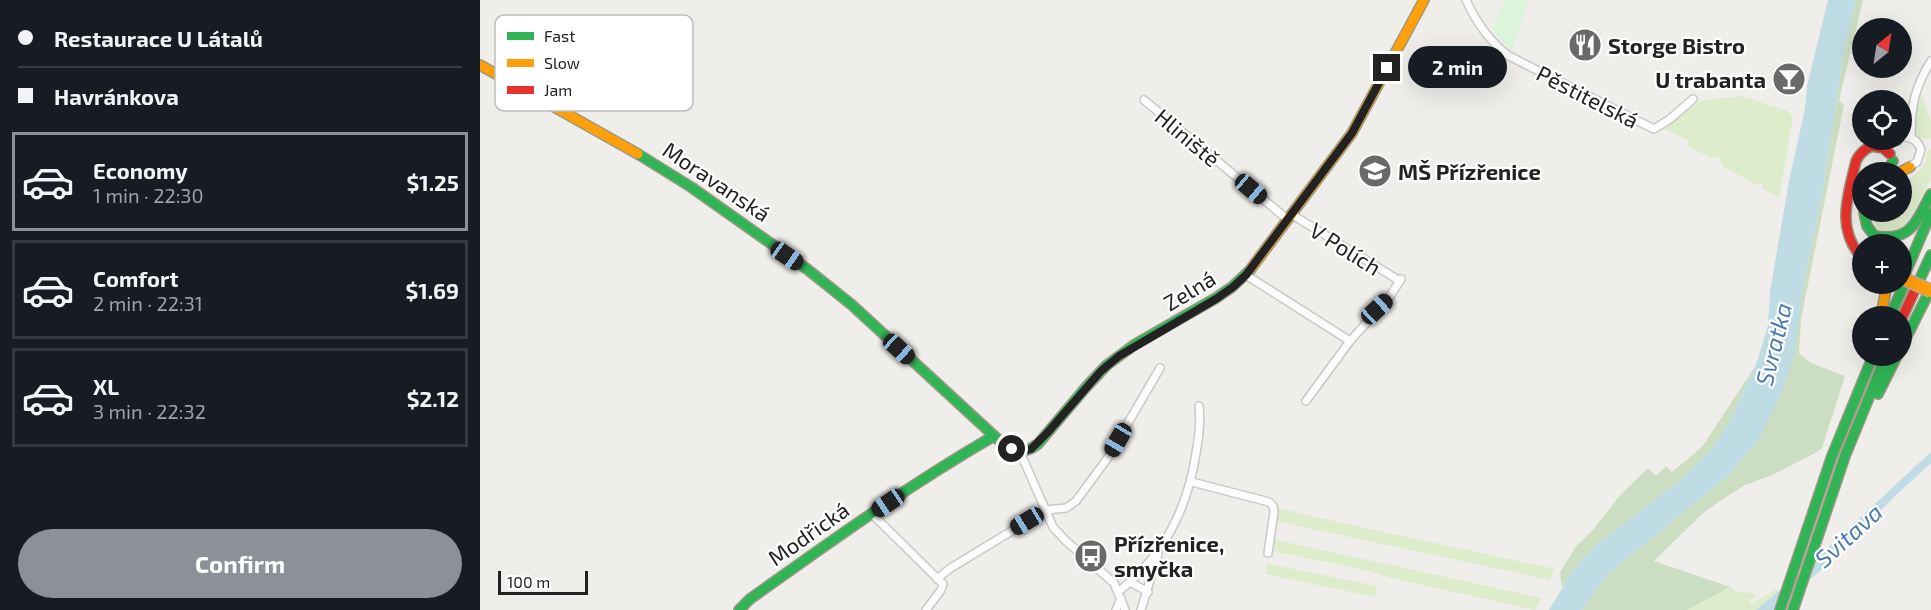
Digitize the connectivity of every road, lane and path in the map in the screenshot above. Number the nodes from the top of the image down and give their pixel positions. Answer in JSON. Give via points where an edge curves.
{"nodes":[{"id":1,"x":1424,"y":0,"type":"edge"},
{"id":2,"x":1466,"y":0,"type":"edge"},
{"id":3,"x":1931,"y":61,"type":"edge"},
{"id":4,"x":480,"y":65,"type":"edge"},
{"id":5,"x":495,"y":73,"type":"edge"},
{"id":6,"x":1693,"y":99,"type":"dead end"},
{"id":7,"x":1144,"y":100,"type":"dead end"},
{"id":8,"x":1912,"y":109,"type":"edge"},
{"id":9,"x":562,"y":111,"type":"edge"},
{"id":10,"x":1912,"y":139,"type":"edge"},
{"id":11,"x":1865,"y":150,"type":"edge"},
{"id":12,"x":1912,"y":165,"type":"edge"},
{"id":13,"x":1931,"y":194,"type":"edge"},
{"id":14,"x":1931,"y":213,"type":"edge"},
{"id":15,"x":1289,"y":217,"type":"junction"},
{"id":16,"x":1931,"y":230,"type":"edge"},
{"id":17,"x":1904,"y":234,"type":"edge"},
{"id":18,"x":1852,"y":247,"type":"edge"},
{"id":19,"x":1931,"y":255,"type":"edge"},
{"id":20,"x":1912,"y":272,"type":"edge"},
{"id":21,"x":1912,"y":274,"type":"edge"},
{"id":22,"x":1246,"y":275,"type":"junction"},
{"id":23,"x":1912,"y":277,"type":"edge"},
{"id":24,"x":1912,"y":283,"type":"edge"},
{"id":25,"x":1929,"y":293,"type":"edge"},
{"id":26,"x":1912,"y":326,"type":"edge"},
{"id":27,"x":1350,"y":341,"type":"junction"},
{"id":28,"x":1869,"y":366,"type":"edge"},
{"id":29,"x":1882,"y":366,"type":"edge"},
{"id":30,"x":1892,"y":366,"type":"edge"},
{"id":31,"x":1161,"y":368,"type":"dead end"},
{"id":32,"x":1306,"y":401,"type":"dead end"},
{"id":33,"x":1199,"y":406,"type":"dead end"},
{"id":34,"x":994,"y":436,"type":"junction"},
{"id":35,"x":1020,"y":452,"type":"junction"},
{"id":36,"x":1845,"y":456,"type":"junction"},
{"id":37,"x":1192,"y":483,"type":"junction"},
{"id":38,"x":1046,"y":510,"type":"junction"},
{"id":39,"x":872,"y":514,"type":"junction"},
{"id":40,"x":1158,"y":552,"type":"junction"},
{"id":41,"x":1268,"y":553,"type":"dead end"},
{"id":42,"x":937,"y":579,"type":"junction"},
{"id":43,"x":1130,"y":582,"type":"junction"},
{"id":44,"x":1148,"y":592,"type":"junction"},
{"id":45,"x":1119,"y":595,"type":"junction"},
{"id":46,"x":739,"y":610,"type":"edge"},
{"id":47,"x":926,"y":610,"type":"edge"},
{"id":48,"x":1116,"y":610,"type":"edge"},
{"id":49,"x":1125,"y":610,"type":"edge"},
{"id":50,"x":1141,"y":610,"type":"edge"},
{"id":51,"x":1780,"y":610,"type":"edge"},
{"id":52,"x":1793,"y":610,"type":"edge"}],
"edges":[{"from":1,"to":15,"type":"main road","name":"Zelná","via":[[1352,133]]},
{"from":2,"to":6,"type":"street","name":"Pěstitelská","via":[[1491,40],[1509,56],[1654,129]]},
{"from":3,"to":8,"type":"street","via":[[1918,84]]},
{"from":4,"to":5,"type":"main road","name":"Moravanská"},
{"from":7,"to":15,"type":"street","name":"Hliniště"},
{"from":9,"to":34,"type":"main road","name":"Moravanská","via":[[691,187],[807,269],[852,305]]},
{"from":10,"to":12,"type":"street","via":[[1921,154]]},
{"from":11,"to":18,"type":"main road","via":[[1858,155],[1846,219]]},
{"from":13,"to":17,"type":"main road","via":[[1916,224]]},
{"from":14,"to":20,"type":"main road"},
{"from":15,"to":22,"type":"main road","name":"Zelná"},
{"from":15,"to":27,"type":"street","name":"V Polích","via":[[1401,280]]},
{"from":16,"to":21,"type":"main road"},
{"from":19,"to":23,"type":"main road"},
{"from":22,"to":27,"type":"street"},
{"from":22,"to":35,"type":"main road","name":"Zelná","via":[[1216,299],[1119,356],[1101,371],[1038,444]]},
{"from":24,"to":25,"type":"main road","bridge":true},
{"from":25,"to":26,"type":"main road"},
{"from":27,"to":32,"type":"street","name":"V Polích"},
{"from":28,"to":51,"type":"main road","via":[[1832,456]]},
{"from":29,"to":36,"type":"main road"},
{"from":30,"to":36,"type":"main road"},
{"from":31,"to":38,"type":"street","via":[[1107,459],[1076,501],[1066,508]]},
{"from":33,"to":37,"type":"street","via":[[1201,427]]},
{"from":34,"to":35,"type":"main road","name":"Moravanská"},
{"from":34,"to":39,"type":"main road","name":"Modřická"},
{"from":35,"to":38,"type":"street"},
{"from":36,"to":52,"type":"main road"},
{"from":37,"to":40,"type":"street"},
{"from":37,"to":41,"type":"street","via":[[1269,501],[1274,512]]},
{"from":38,"to":42,"type":"street"},
{"from":38,"to":45,"type":"street","via":[[1055,529],[1114,583]]},
{"from":39,"to":42,"type":"street"},
{"from":39,"to":46,"type":"main road","name":"Modřická"},
{"from":40,"to":43,"type":"street"},
{"from":40,"to":44,"type":"street"},
{"from":42,"to":47,"type":"street","via":[[943,584],[941,590]]},
{"from":43,"to":44,"type":"street"},
{"from":43,"to":45,"type":"street"},
{"from":44,"to":50,"type":"street"},
{"from":45,"to":48,"type":"street"},
{"from":45,"to":49,"type":"street"}]}
